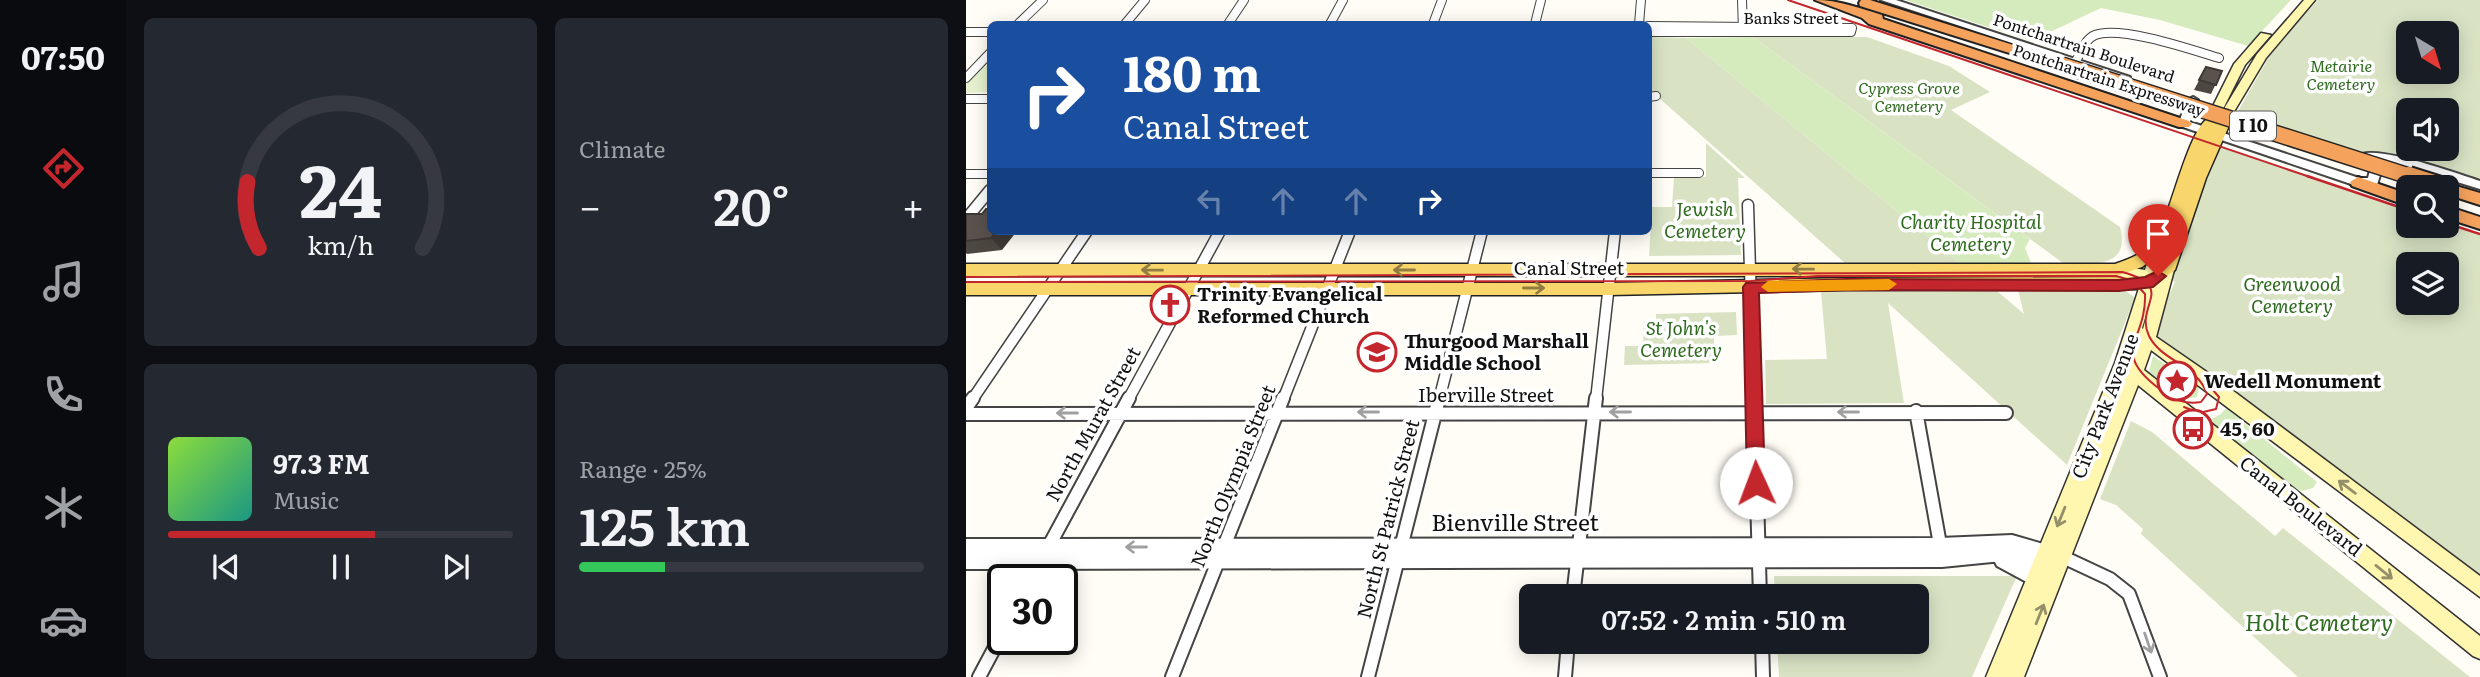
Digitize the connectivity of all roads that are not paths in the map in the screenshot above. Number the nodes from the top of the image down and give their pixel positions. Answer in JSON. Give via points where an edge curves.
{"nodes":[{"id":1,"x":1044,"y":0,"type":"edge"},
{"id":2,"x":1144,"y":0,"type":"edge"},
{"id":3,"x":1244,"y":0,"type":"edge"},
{"id":4,"x":1343,"y":0,"type":"edge"},
{"id":5,"x":1442,"y":0,"type":"edge"},
{"id":6,"x":1541,"y":0,"type":"edge"},
{"id":7,"x":1641,"y":0,"type":"edge"},
{"id":8,"x":1742,"y":0,"type":"edge"},
{"id":9,"x":1821,"y":0,"type":"edge"},
{"id":10,"x":1854,"y":0,"type":"edge"},
{"id":11,"x":1872,"y":0,"type":"edge"},
{"id":12,"x":1886,"y":0,"type":"edge"},
{"id":13,"x":2297,"y":0,"type":"edge"},
{"id":14,"x":2310,"y":0,"type":"edge"},
{"id":15,"x":1866,"y":14,"type":"junction"},
{"id":16,"x":1021,"y":21,"type":"edge"},
{"id":17,"x":1127,"y":21,"type":"edge"},
{"id":18,"x":1229,"y":21,"type":"edge"},
{"id":19,"x":1332,"y":21,"type":"edge"},
{"id":20,"x":1434,"y":21,"type":"edge"},
{"id":21,"x":1536,"y":21,"type":"edge"},
{"id":22,"x":1639,"y":21,"type":"edge"},
{"id":23,"x":1652,"y":26,"type":"edge"},
{"id":24,"x":1743,"y":28,"type":"junction"},
{"id":25,"x":1789,"y":28,"type":"junction"},
{"id":26,"x":966,"y":29,"type":"edge"},
{"id":27,"x":987,"y":29,"type":"edge"},
{"id":28,"x":1652,"y":33,"type":"edge"},
{"id":29,"x":1982,"y":40,"type":"junction"},
{"id":30,"x":987,"y":56,"type":"edge"},
{"id":31,"x":2219,"y":58,"type":"dead end"},
{"id":32,"x":2240,"y":64,"type":"junction"},
{"id":33,"x":2067,"y":68,"type":"junction"},
{"id":34,"x":2254,"y":68,"type":"junction"},
{"id":35,"x":966,"y":78,"type":"edge"},
{"id":36,"x":966,"y":99,"type":"edge"},
{"id":37,"x":987,"y":99,"type":"edge"},
{"id":38,"x":2193,"y":100,"type":"junction"},
{"id":39,"x":2223,"y":110,"type":"junction"},
{"id":40,"x":2254,"y":121,"type":"junction"},
{"id":41,"x":2184,"y":124,"type":"junction"},
{"id":42,"x":2211,"y":133,"type":"junction"},
{"id":43,"x":2243,"y":144,"type":"junction"},
{"id":44,"x":2373,"y":162,"type":"junction"},
{"id":45,"x":1652,"y":173,"type":"edge"},
{"id":46,"x":1699,"y":173,"type":"dead end"},
{"id":47,"x":966,"y":174,"type":"edge"},
{"id":48,"x":987,"y":174,"type":"edge"},
{"id":49,"x":2404,"y":175,"type":"edge"},
{"id":50,"x":2358,"y":182,"type":"junction"},
{"id":51,"x":2396,"y":186,"type":"edge"},
{"id":52,"x":2480,"y":187,"type":"edge"},
{"id":53,"x":2459,"y":192,"type":"edge"},
{"id":54,"x":987,"y":194,"type":"edge"},
{"id":55,"x":2396,"y":196,"type":"edge"},
{"id":56,"x":2480,"y":199,"type":"edge"},
{"id":57,"x":1748,"y":205,"type":"dead end"},
{"id":58,"x":2459,"y":206,"type":"edge"},
{"id":59,"x":2480,"y":213,"type":"edge"},
{"id":60,"x":2459,"y":216,"type":"edge"},
{"id":61,"x":966,"y":219,"type":"edge"},
{"id":62,"x":2480,"y":223,"type":"edge"},
{"id":63,"x":1084,"y":235,"type":"edge"},
{"id":64,"x":1218,"y":235,"type":"edge"},
{"id":65,"x":1348,"y":235,"type":"edge"},
{"id":66,"x":1481,"y":235,"type":"edge"},
{"id":67,"x":1615,"y":235,"type":"edge"},
{"id":68,"x":2160,"y":246,"type":"junction"},
{"id":69,"x":1751,"y":268,"type":"junction"},
{"id":70,"x":1062,"y":269,"type":"junction"},
{"id":71,"x":1472,"y":269,"type":"junction"},
{"id":72,"x":1572,"y":269,"type":"junction"},
{"id":73,"x":1612,"y":269,"type":"junction"},
{"id":74,"x":966,"y":270,"type":"edge"},
{"id":75,"x":1264,"y":270,"type":"junction"},
{"id":76,"x":1334,"y":270,"type":"junction"},
{"id":77,"x":2167,"y":270,"type":"junction"},
{"id":78,"x":1199,"y":271,"type":"junction"},
{"id":79,"x":2006,"y":277,"type":"junction"},
{"id":80,"x":2118,"y":277,"type":"junction"},
{"id":81,"x":2149,"y":281,"type":"junction"},
{"id":82,"x":1190,"y":287,"type":"junction"},
{"id":83,"x":1751,"y":287,"type":"junction"},
{"id":84,"x":1049,"y":288,"type":"junction"},
{"id":85,"x":1256,"y":288,"type":"junction"},
{"id":86,"x":1326,"y":288,"type":"junction"},
{"id":87,"x":1569,"y":288,"type":"junction"},
{"id":88,"x":966,"y":289,"type":"edge"},
{"id":89,"x":1466,"y":289,"type":"junction"},
{"id":90,"x":1609,"y":289,"type":"junction"},
{"id":91,"x":2151,"y":300,"type":"junction"},
{"id":92,"x":2142,"y":335,"type":"junction"},
{"id":93,"x":2129,"y":369,"type":"junction"},
{"id":94,"x":966,"y":408,"type":"edge"},
{"id":95,"x":1916,"y":411,"type":"junction"},
{"id":96,"x":1279,"y":412,"type":"junction"},
{"id":97,"x":1595,"y":412,"type":"junction"},
{"id":98,"x":1754,"y":412,"type":"junction"},
{"id":99,"x":1121,"y":413,"type":"junction"},
{"id":100,"x":1434,"y":413,"type":"junction"},
{"id":101,"x":2006,"y":413,"type":"dead end"},
{"id":102,"x":966,"y":414,"type":"edge"},
{"id":103,"x":966,"y":547,"type":"edge"},
{"id":104,"x":1577,"y":552,"type":"junction"},
{"id":105,"x":1758,"y":552,"type":"junction"},
{"id":106,"x":1941,"y":552,"type":"junction"},
{"id":107,"x":1221,"y":553,"type":"junction"},
{"id":108,"x":1399,"y":553,"type":"junction"},
{"id":109,"x":1045,"y":554,"type":"junction"},
{"id":110,"x":966,"y":561,"type":"edge"},
{"id":111,"x":2047,"y":563,"type":"junction"},
{"id":112,"x":1039,"y":564,"type":"edge"},
{"id":113,"x":1574,"y":584,"type":"edge"},
{"id":114,"x":1759,"y":584,"type":"edge"},
{"id":115,"x":2480,"y":588,"type":"edge"},
{"id":116,"x":2480,"y":649,"type":"edge"},
{"id":117,"x":1567,"y":654,"type":"edge"},
{"id":118,"x":1762,"y":654,"type":"edge"},
{"id":119,"x":990,"y":655,"type":"edge"},
{"id":120,"x":978,"y":677,"type":"edge"},
{"id":121,"x":1172,"y":677,"type":"edge"},
{"id":122,"x":1368,"y":677,"type":"edge"},
{"id":123,"x":1565,"y":677,"type":"edge"},
{"id":124,"x":1763,"y":677,"type":"edge"},
{"id":125,"x":1996,"y":677,"type":"edge"},
{"id":126,"x":2014,"y":677,"type":"edge"},
{"id":127,"x":2160,"y":677,"type":"edge"}],
"edges":[{"from":1,"to":16,"type":"street"},
{"from":2,"to":17,"type":"street"},
{"from":3,"to":18,"type":"street"},
{"from":4,"to":19,"type":"street"},
{"from":5,"to":20,"type":"street"},
{"from":6,"to":21,"type":"street"},
{"from":7,"to":22,"type":"street"},
{"from":8,"to":24,"type":"street"},
{"from":9,"to":15,"type":"highway","name":"Pontchartrain Expressway","number":"I 10"},
{"from":10,"to":29,"type":"highway","name":"Pontchartrain Expressway","number":"I 10"},
{"from":11,"to":29,"type":"highway"},
{"from":12,"to":33,"type":"street","name":"Pontchartrain Boulevard"},
{"from":13,"to":32,"type":"main road"},
{"from":14,"to":34,"type":"main road"},
{"from":15,"to":33,"type":"highway","name":"Pontchartrain Expressway","number":"I 10"},
{"from":15,"to":41,"type":"highway","via":[[1874,21],[1980,58]]},
{"from":23,"to":24,"type":"street","name":"Banks Street"},
{"from":24,"to":25,"type":"street","name":"Banks Street"},
{"from":24,"to":28,"type":"street","name":"Banks Street"},
{"from":25,"to":25,"type":"street","name":"Banks Street","via":[[1851,32],[1852,28],[1842,26]]},
{"from":26,"to":27,"type":"street"},
{"from":29,"to":33,"type":"highway","name":"Pontchartrain Expressway","number":"I 10"},
{"from":30,"to":35,"type":"street"},
{"from":31,"to":33,"type":"street","via":[[2106,33],[2087,41]]},
{"from":32,"to":34,"type":"street"},
{"from":32,"to":39,"type":"main road"},
{"from":33,"to":38,"type":"street","name":"Pontchartrain Boulevard"},
{"from":33,"to":49,"type":"highway","name":"Pontchartrain Expressway","number":"I 10","bridge":true},
{"from":33,"to":51,"type":"highway","name":"Pontchartrain Expressway","number":"I 10"},
{"from":34,"to":39,"type":"main road"},
{"from":36,"to":37,"type":"street"},
{"from":38,"to":39,"type":"street","name":"Pontchartrain Boulevard"},
{"from":38,"to":41,"type":"street","name":"Pontchartrain Boulevard"},
{"from":39,"to":40,"type":"street","name":"Pontchartrain Boulevard"},
{"from":39,"to":42,"type":"main road"},
{"from":40,"to":43,"type":"street"},
{"from":40,"to":44,"type":"street","name":"Pontchartrain Boulevard"},
{"from":41,"to":42,"type":"street"},
{"from":42,"to":43,"type":"street"},
{"from":42,"to":68,"type":"main road","name":"City Park Avenue","via":[[2192,160]]},
{"from":42,"to":77,"type":"main road","name":"City Park Avenue"},
{"from":43,"to":50,"type":"street"},
{"from":44,"to":50,"type":"street","via":[[2373,181]]},
{"from":44,"to":52,"type":"street","name":"Pontchartrain Boulevard","via":[[2399,160]]},
{"from":45,"to":46,"type":"street"},
{"from":47,"to":48,"type":"street"},
{"from":50,"to":55,"type":"highway"},
{"from":53,"to":56,"type":"highway","name":"Pontchartrain Expressway","number":"I 10"},
{"from":54,"to":61,"type":"street"},
{"from":57,"to":69,"type":"street"},
{"from":58,"to":59,"type":"highway"},
{"from":60,"to":62,"type":"highway"},
{"from":63,"to":70,"type":"street"},
{"from":64,"to":78,"type":"street","name":"North Murat Street"},
{"from":65,"to":76,"type":"street","name":"North Olympia Street"},
{"from":66,"to":71,"type":"street","name":"North St Patrick Street"},
{"from":67,"to":73,"type":"street"},
{"from":68,"to":80,"type":"main road","name":"Canal Street"},
{"from":68,"to":81,"type":"main road","name":"City Park Avenue"},
{"from":69,"to":73,"type":"main road","name":"Canal Street"},
{"from":79,"to":69,"type":"main road","name":"Canal Street","one_way":true},
{"from":69,"to":83,"type":"street"},
{"from":70,"to":74,"type":"main road","name":"Canal Street"},
{"from":78,"to":70,"type":"main road","name":"Canal Street","one_way":true},
{"from":70,"to":84,"type":"street"},
{"from":71,"to":72,"type":"main road","name":"Canal Street"},
{"from":71,"to":76,"type":"main road","name":"Canal Street","one_way":true},
{"from":71,"to":89,"type":"street","name":"North St Patrick Street"},
{"from":72,"to":73,"type":"main road","name":"Canal Street"},
{"from":72,"to":87,"type":"main road"},
{"from":73,"to":90,"type":"street"},
{"from":75,"to":76,"type":"main road","name":"Canal Street"},
{"from":75,"to":78,"type":"main road","name":"Canal Street"},
{"from":75,"to":85,"type":"main road"},
{"from":76,"to":86,"type":"street","name":"North Olympia Street"},
{"from":77,"to":81,"type":"main road"},
{"from":77,"to":91,"type":"main road","name":"City Park Avenue"},
{"from":78,"to":82,"type":"street","name":"North Murat Street"},
{"from":79,"to":80,"type":"main road","name":"Canal Street"},
{"from":79,"to":83,"type":"main road","name":"Canal Street"},
{"from":80,"to":81,"type":"main road","name":"Canal Street"},
{"from":80,"to":91,"type":"main road"},
{"from":81,"to":91,"type":"main road","name":"City Park Avenue"},
{"from":82,"to":84,"type":"main road","name":"Canal Street"},
{"from":82,"to":85,"type":"main road","name":"Canal Street"},
{"from":82,"to":99,"type":"street","name":"North Murat Street"},
{"from":83,"to":90,"type":"main road","name":"Canal Street"},
{"from":83,"to":98,"type":"street"},
{"from":84,"to":88,"type":"main road","name":"Canal Street"},
{"from":84,"to":94,"type":"street"},
{"from":85,"to":86,"type":"main road","name":"Canal Street"},
{"from":86,"to":89,"type":"main road","name":"Canal Street"},
{"from":86,"to":96,"type":"street","name":"North Olympia Street"},
{"from":89,"to":87,"type":"main road","name":"Canal Street","one_way":true},
{"from":87,"to":90,"type":"main road","name":"Canal Street"},
{"from":89,"to":100,"type":"street","name":"North St Patrick Street"},
{"from":90,"to":97,"type":"street"},
{"from":91,"to":92,"type":"main road","name":"City Park Avenue"},
{"from":92,"to":93,"type":"main road","name":"City Park Avenue"},
{"from":115,"to":92,"type":"main road","one_way":true},
{"from":93,"to":111,"type":"main road","name":"City Park Avenue"},
{"from":93,"to":116,"type":"main road","name":"Canal Boulevard","one_way":true},
{"from":95,"to":98,"type":"street","name":"Iberville Street","one_way":true},
{"from":95,"to":101,"type":"street","name":"Iberville Street"},
{"from":95,"to":106,"type":"street"},
{"from":96,"to":99,"type":"street","name":"Iberville Street"},
{"from":100,"to":96,"type":"street","name":"Iberville Street","one_way":true},
{"from":96,"to":107,"type":"street","name":"North Olympia Street"},
{"from":98,"to":97,"type":"street","name":"Iberville Street","one_way":true},
{"from":97,"to":100,"type":"street","name":"Iberville Street"},
{"from":97,"to":104,"type":"street"},
{"from":98,"to":105,"type":"street"},
{"from":99,"to":102,"type":"street","name":"Iberville Street","one_way":true},
{"from":99,"to":109,"type":"street","name":"North Murat Street"},
{"from":100,"to":108,"type":"street","name":"North St Patrick Street"},
{"from":103,"to":109,"type":"street","name":"Bienville Street"},
{"from":104,"to":105,"type":"street","name":"Bienville Street"},
{"from":104,"to":108,"type":"street","name":"Bienville Street"},
{"from":104,"to":113,"type":"street"},
{"from":105,"to":106,"type":"street","name":"Bienville Street"},
{"from":105,"to":114,"type":"street"},
{"from":106,"to":111,"type":"street","name":"Bienville Street"},
{"from":106,"to":111,"type":"street","name":"Bienville Street","via":[[2012,544]]},
{"from":107,"to":108,"type":"street","name":"Bienville Street"},
{"from":107,"to":109,"type":"street","name":"Bienville Street"},
{"from":107,"to":121,"type":"street","name":"North Olympia Street"},
{"from":108,"to":122,"type":"street","name":"North St Patrick Street"},
{"from":109,"to":110,"type":"street","name":"Bienville Street"},
{"from":109,"to":112,"type":"street","name":"North Murat Street"},
{"from":111,"to":125,"type":"main road","name":"City Park Avenue"},
{"from":126,"to":111,"type":"main road","name":"City Park Avenue","one_way":true},
{"from":111,"to":127,"type":"street","name":"Bienville Street","one_way":true,"via":[[2119,585],[2129,594]]},
{"from":117,"to":123,"type":"street"},
{"from":118,"to":124,"type":"street"},
{"from":119,"to":120,"type":"street"}]}
